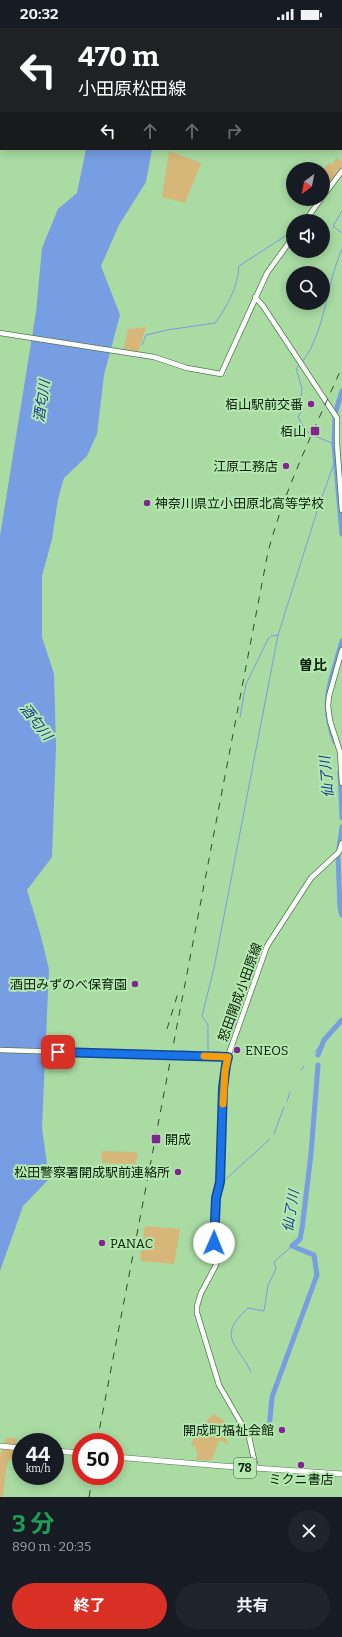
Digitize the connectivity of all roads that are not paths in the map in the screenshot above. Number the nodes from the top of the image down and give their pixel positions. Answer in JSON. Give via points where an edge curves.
{"nodes":[{"id":1,"x":342,"y":171,"type":"edge"},
{"id":2,"x":330,"y":187,"type":"edge"},
{"id":3,"x":286,"y":247,"type":"edge"},
{"id":4,"x":255,"y":297,"type":"junction"},
{"id":5,"x":0,"y":333,"type":"edge"},
{"id":6,"x":339,"y":419,"type":"edge"},
{"id":7,"x":342,"y":510,"type":"edge"},
{"id":8,"x":342,"y":650,"type":"edge"},
{"id":9,"x":342,"y":783,"type":"edge"},
{"id":10,"x":342,"y":843,"type":"edge"},
{"id":11,"x":0,"y":1050,"type":"edge"},
{"id":12,"x":228,"y":1057,"type":"junction"},
{"id":13,"x":0,"y":1446,"type":"edge"},
{"id":14,"x":12,"y":1447,"type":"edge"},
{"id":15,"x":124,"y":1458,"type":"edge"},
{"id":16,"x":256,"y":1468,"type":"junction"},
{"id":17,"x":342,"y":1474,"type":"edge"}],
"edges":[{"from":1,"to":2,"type":"main road"},
{"from":3,"to":4,"type":"main road","via":[[267,273]]},
{"from":4,"to":5,"type":"main road","via":[[221,374],[186,368],[154,357]]},
{"from":4,"to":6,"type":"main road","via":[[264,306]]},
{"from":6,"to":7,"type":"main road","via":[[337,457]]},
{"from":8,"to":9,"type":"main road","via":[[328,706],[340,752]]},
{"from":10,"to":12,"type":"main road","name":"怒田開成小田原線","via":[[341,850],[311,878],[267,946]]},
{"from":11,"to":12,"type":"main road","bridge":true},
{"from":12,"to":16,"type":"main road","name":"怒田開成小田原線","via":[[223,1088],[220,1182],[215,1214],[216,1265],[201,1293],[197,1313],[219,1385],[249,1437]]},
{"from":13,"to":14,"type":"main road"},
{"from":15,"to":16,"type":"main road","number":"78"},
{"from":16,"to":17,"type":"main road","number":"78"}]}
